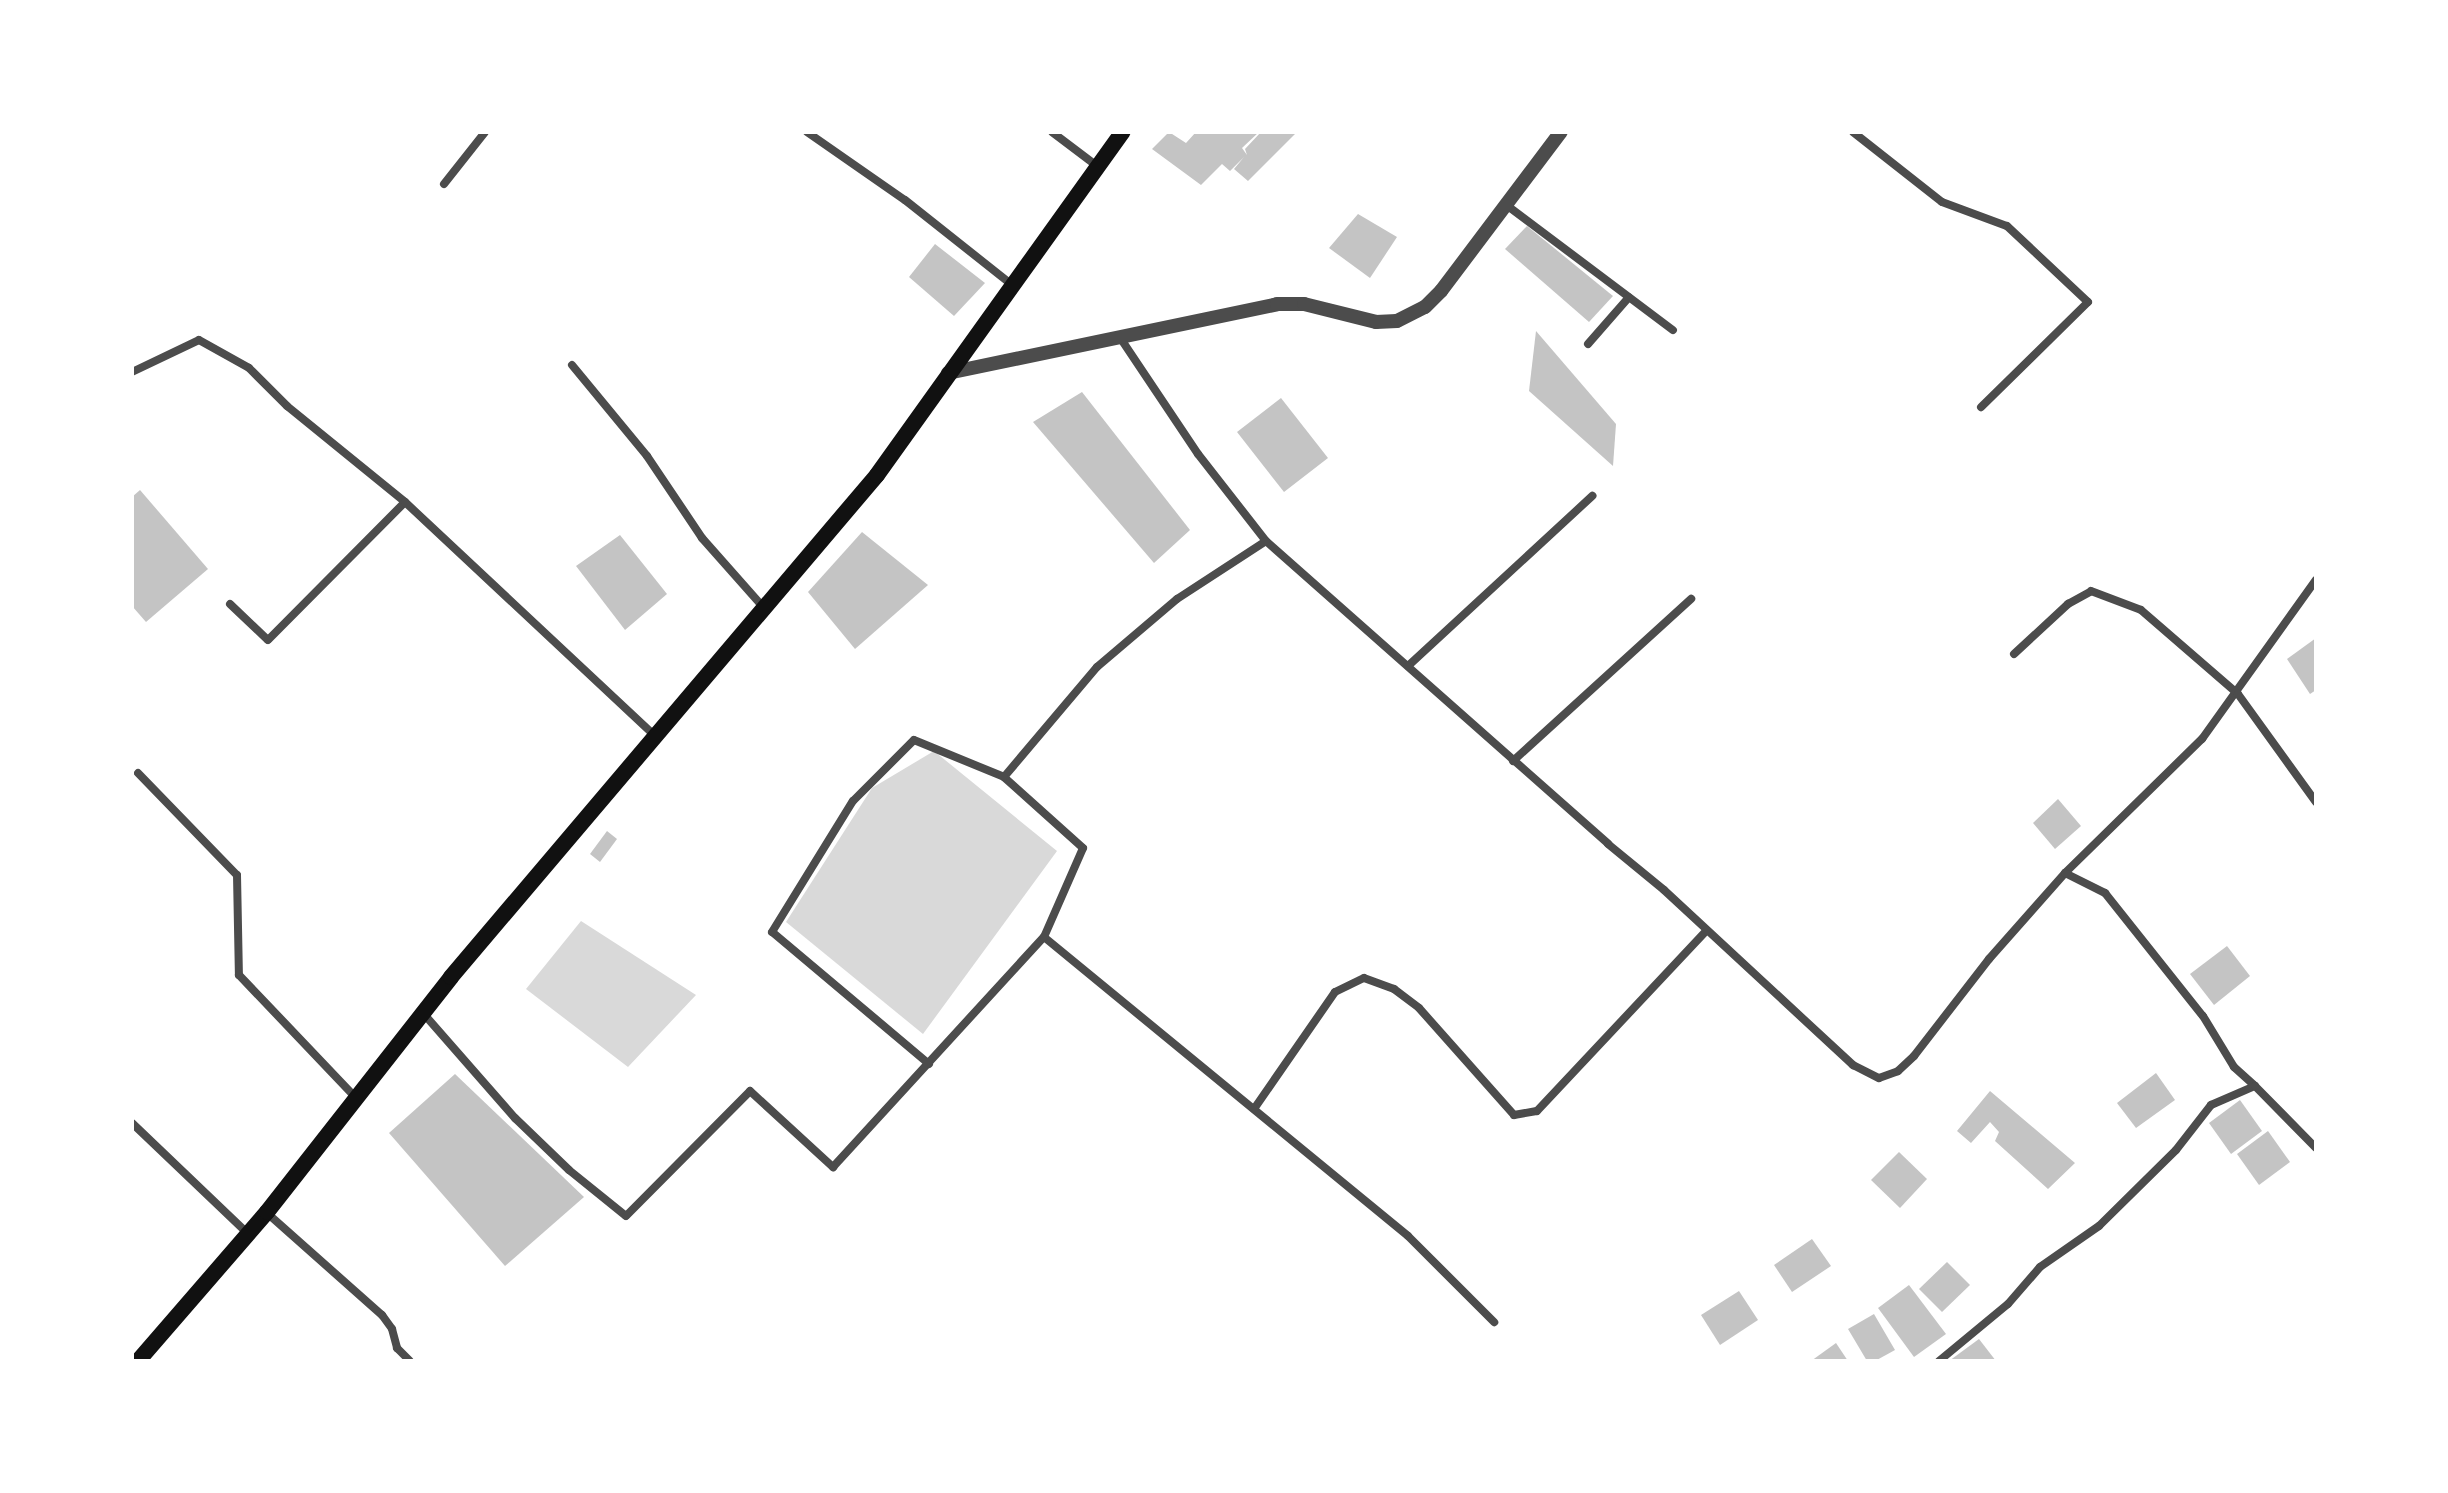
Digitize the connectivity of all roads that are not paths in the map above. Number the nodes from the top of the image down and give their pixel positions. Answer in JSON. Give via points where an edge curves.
{"nodes":[{"id":1,"x":485,"y":132,"type":"edge"},
{"id":2,"x":807,"y":132,"type":"edge"},
{"id":3,"x":1052,"y":132,"type":"edge"},
{"id":4,"x":1123,"y":132,"type":"edge"},
{"id":5,"x":1561,"y":132,"type":"edge"},
{"id":6,"x":1853,"y":132,"type":"edge"},
{"id":7,"x":1097,"y":166,"type":"junction"},
{"id":8,"x":444,"y":184,"type":"dead end"},
{"id":9,"x":1505,"y":204,"type":"junction"},
{"id":10,"x":1011,"y":284,"type":"junction"},
{"id":11,"x":1629,"y":297,"type":"junction"},
{"id":12,"x":1673,"y":330,"type":"dead end"},
{"id":13,"x":1118,"y":335,"type":"junction"},
{"id":14,"x":1588,"y":344,"type":"dead end"},
{"id":15,"x":572,"y":365,"type":"dead end"},
{"id":16,"x":132,"y":372,"type":"edge"},
{"id":17,"x":948,"y":373,"type":"junction"},
{"id":18,"x":1981,"y":407,"type":"dead end"},
{"id":19,"x":1592,"y":496,"type":"dead end"},
{"id":20,"x":405,"y":502,"type":"junction"},
{"id":21,"x":1266,"y":541,"type":"junction"},
{"id":22,"x":2316,"y":580,"type":"edge"},
{"id":23,"x":1691,"y":599,"type":"dead end"},
{"id":24,"x":230,"y":604,"type":"dead end"},
{"id":25,"x":763,"y":607,"type":"junction"},
{"id":26,"x":2014,"y":654,"type":"dead end"},
{"id":27,"x":1408,"y":666,"type":"junction"},
{"id":28,"x":2238,"y":694,"type":"junction"},
{"id":29,"x":655,"y":736,"type":"junction"},
{"id":30,"x":1513,"y":761,"type":"junction"},
{"id":31,"x":138,"y":773,"type":"dead end"},
{"id":32,"x":1004,"y":777,"type":"junction"},
{"id":33,"x":2316,"y":802,"type":"edge"},
{"id":34,"x":2065,"y":873,"type":"junction"},
{"id":35,"x":1707,"y":930,"type":"junction"},
{"id":36,"x":1044,"y":937,"type":"junction"},
{"id":37,"x":423,"y":1013,"type":"junction"},
{"id":38,"x":929,"y":1064,"type":"junction"},
{"id":39,"x":2255,"y":1086,"type":"junction"},
{"id":40,"x":355,"y":1097,"type":"junction"},
{"id":41,"x":1254,"y":1109,"type":"junction"},
{"id":42,"x":132,"y":1123,"type":"edge"},
{"id":43,"x":2316,"y":1148,"type":"edge"},
{"id":44,"x":267,"y":1212,"type":"junction"},
{"id":45,"x":248,"y":1234,"type":"junction"},
{"id":46,"x":1494,"y":1322,"type":"dead end"},
{"id":47,"x":138,"y":1361,"type":"edge"},
{"id":48,"x":410,"y":1361,"type":"edge"},
{"id":49,"x":1939,"y":1361,"type":"edge"}],
"edges":[{"from":1,"to":8,"type":"street"},
{"from":2,"to":10,"type":"street","via":[[905,200]]},
{"from":3,"to":7,"type":"street"},
{"from":4,"to":7,"type":"main road"},
{"from":5,"to":9,"type":"street"},
{"from":6,"to":18,"type":"street","via":[[1942,202],[2007,226],[2088,302]]},
{"from":7,"to":10,"type":"main road"},
{"from":9,"to":11,"type":"street"},
{"from":9,"to":13,"type":"street","via":[[1441,291],[1425,307],[1397,321],[1277,304]]},
{"from":10,"to":17,"type":"main road"},
{"from":11,"to":12,"type":"street"},
{"from":11,"to":14,"type":"street"},
{"from":13,"to":17,"type":"street"},
{"from":13,"to":21,"type":"street","via":[[1198,454]]},
{"from":15,"to":25,"type":"street","via":[[647,456],[702,538]]},
{"from":16,"to":20,"type":"street","via":[[199,340],[249,368],[287,406]]},
{"from":17,"to":25,"type":"main road","via":[[877,475]]},
{"from":19,"to":27,"type":"street"},
{"from":20,"to":24,"type":"street","via":[[268,640]]},
{"from":20,"to":29,"type":"street"},
{"from":21,"to":27,"type":"street"},
{"from":21,"to":32,"type":"street","via":[[1177,599],[1097,667]]},
{"from":22,"to":28,"type":"street"},
{"from":23,"to":30,"type":"street"},
{"from":25,"to":29,"type":"main road"},
{"from":26,"to":28,"type":"street","via":[[2068,604],[2091,591],[2141,610]]},
{"from":27,"to":30,"type":"street"},
{"from":28,"to":33,"type":"street"},
{"from":28,"to":34,"type":"street","via":[[2183,760]]},
{"from":29,"to":37,"type":"main road"},
{"from":30,"to":35,"type":"street"},
{"from":31,"to":40,"type":"street","via":[[237,875],[239,975]]},
{"from":32,"to":36,"type":"street","via":[[1083,848]]},
{"from":32,"to":38,"type":"street","via":[[914,740],[853,801],[772,932]]},
{"from":34,"to":35,"type":"street","via":[[1914,1056],[1898,1071],[1879,1078],[1853,1065]]},
{"from":34,"to":39,"type":"street","via":[[2105,893],[2203,1016],[2234,1067]]},
{"from":35,"to":41,"type":"street","via":[[1537,1111],[1514,1115],[1419,1008],[1394,989],[1364,978],[1335,992]]},
{"from":36,"to":38,"type":"street"},
{"from":36,"to":41,"type":"street"},
{"from":37,"to":38,"type":"street","via":[[515,1118],[626,1216],[750,1091],[833,1167]]},
{"from":37,"to":40,"type":"main road"},
{"from":39,"to":43,"type":"street"},
{"from":39,"to":49,"type":"street","via":[[2211,1105],[2176,1150],[2099,1226],[2040,1267],[2008,1304]]},
{"from":40,"to":44,"type":"main road"},
{"from":41,"to":46,"type":"street","via":[[1408,1236]]},
{"from":42,"to":45,"type":"street"},
{"from":44,"to":45,"type":"main road"},
{"from":44,"to":48,"type":"street","via":[[382,1315],[397,1348]]},
{"from":45,"to":47,"type":"main road"}]}
